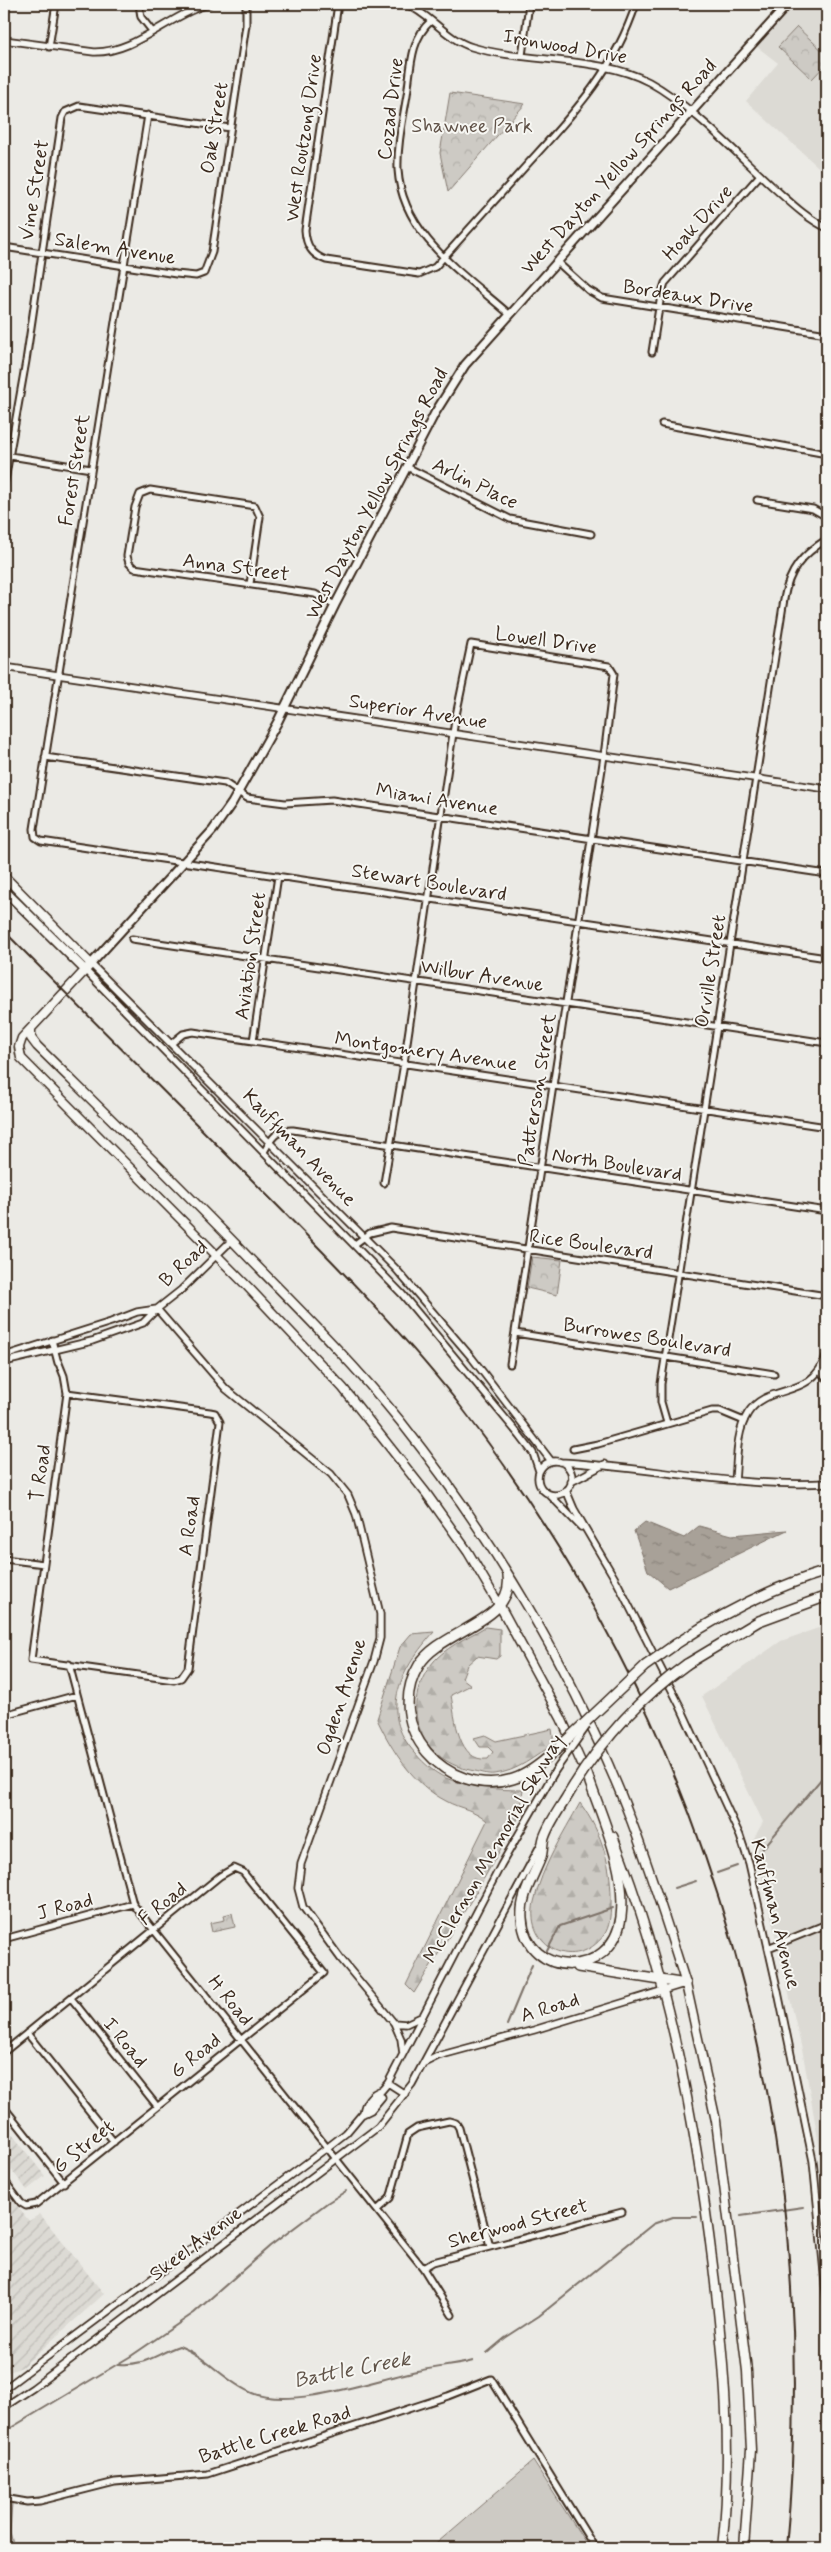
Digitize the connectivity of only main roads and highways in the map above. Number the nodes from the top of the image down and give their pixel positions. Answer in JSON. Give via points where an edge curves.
{"nodes":[{"id":1,"x":788,"y":4,"type":"edge"},
{"id":2,"x":4,"y":876,"type":"edge"},
{"id":3,"x":4,"y":890,"type":"edge"},
{"id":4,"x":91,"y":964,"type":"junction"},
{"id":5,"x":85,"y":970,"type":"junction"},
{"id":6,"x":31,"y":1029,"type":"junction"},
{"id":7,"x":827,"y":1566,"type":"edge"},
{"id":8,"x":827,"y":1572,"type":"edge"},
{"id":9,"x":508,"y":1576,"type":"junction"},
{"id":10,"x":807,"y":1577,"type":"junction"},
{"id":11,"x":827,"y":1596,"type":"edge"},
{"id":12,"x":500,"y":1606,"type":"junction"},
{"id":13,"x":587,"y":1774,"type":"junction"},
{"id":14,"x":564,"y":1964,"type":"junction"},
{"id":15,"x":661,"y":1980,"type":"junction"},
{"id":16,"x":686,"y":1984,"type":"junction"},
{"id":17,"x":722,"y":2548,"type":"edge"},
{"id":18,"x":744,"y":2548,"type":"edge"}],
"edges":[{"from":1,"to":4,"type":"main road","name":"West Dayton Yellow Springs Road","via":[[509,314],[454,381],[238,793],[213,830]]},
{"from":2,"to":4,"type":"main road","name":"Kauffman Avenue"},
{"from":3,"to":5,"type":"main road","name":"Kauffman Avenue"},
{"from":4,"to":5,"type":"main road","name":"West Dayton Yellow Springs Road"},
{"from":5,"to":6,"type":"main road","name":"West Dayton Yellow Springs Road"},
{"from":6,"to":9,"type":"main road","via":[[37,1046],[232,1240],[345,1358],[401,1422],[442,1476]]},
{"from":6,"to":12,"type":"main road","name":"West Dayton Yellow Springs Road","via":[[20,1043],[21,1058],[325,1368],[389,1443],[451,1527]]},
{"from":7,"to":10,"type":"highway"},
{"from":8,"to":10,"type":"highway","name":"McClernon Memorial Skyway"},
{"from":9,"to":12,"type":"highway","via":[[508,1592]]},
{"from":9,"to":16,"type":"main road","via":[[553,1653],[616,1782],[658,1894]]},
{"from":10,"to":12,"type":"highway","name":"McClernon Memorial Skyway","bridge":true,"via":[[766,1592],[720,1615],[644,1666],[554,1752],[521,1776],[479,1781],[455,1775],[434,1761],[419,1743],[410,1724],[407,1705],[414,1674],[426,1655]]},
{"from":11,"to":14,"type":"highway","name":"McClernon Memorial Skyway","bridge":true,"via":[[759,1621],[687,1664],[642,1700],[614,1729],[568,1795],[544,1838],[542,1855],[523,1904],[523,1928],[532,1945],[541,1955]]},
{"from":12,"to":13,"type":"main road","name":"West Dayton Yellow Springs Road","via":[[561,1718]]},
{"from":13,"to":14,"type":"highway","via":[[614,1855],[621,1916],[617,1934],[602,1954],[582,1964]]},
{"from":13,"to":15,"type":"main road","name":"West Dayton Yellow Springs Road","via":[[624,1863]]},
{"from":14,"to":15,"type":"highway"},
{"from":15,"to":16,"type":"highway"},
{"from":15,"to":17,"type":"main road","name":"West Dayton Yellow Springs Road","via":[[698,2149],[723,2352],[728,2459]]},
{"from":16,"to":18,"type":"main road","via":[[716,2120],[748,2371],[751,2450]]}]}
